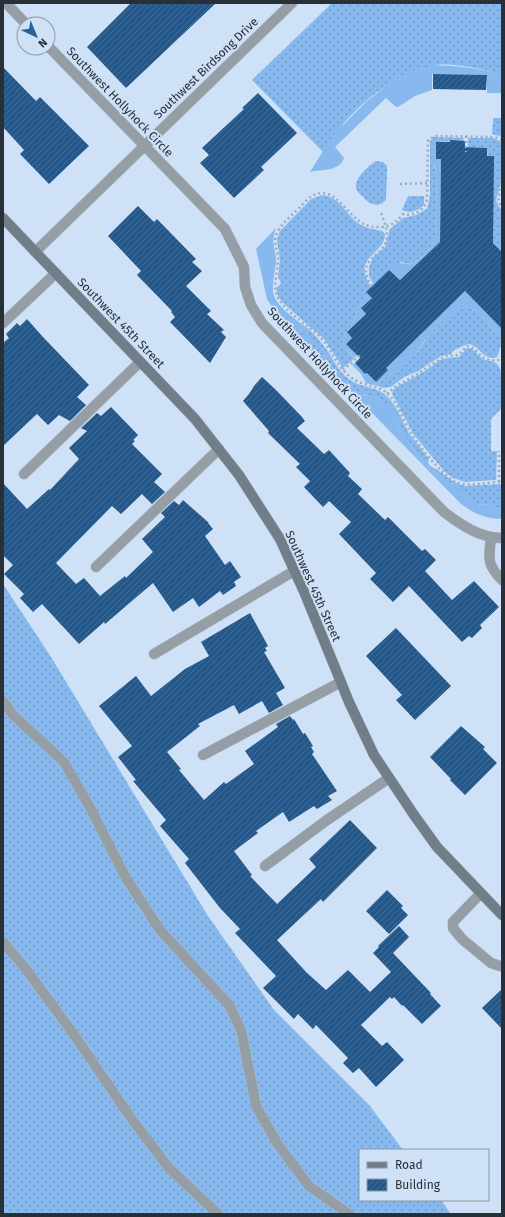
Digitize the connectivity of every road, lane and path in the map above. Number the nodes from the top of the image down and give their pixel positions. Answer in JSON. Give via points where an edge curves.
{"nodes":[{"id":1,"x":6,"y":3,"type":"edge"},
{"id":2,"x":292,"y":3,"type":"edge"},
{"id":3,"x":18,"y":16,"type":"edge"},
{"id":4,"x":56,"y":54,"type":"edge"},
{"id":5,"x":466,"y":136,"type":"junction"},
{"id":6,"x":502,"y":140,"type":"edge"},
{"id":7,"x":145,"y":146,"type":"junction"},
{"id":8,"x":466,"y":152,"type":"dead end"},
{"id":9,"x":428,"y":183,"type":"junction"},
{"id":10,"x":400,"y":184,"type":"dead end"},
{"id":11,"x":502,"y":184,"type":"edge"},
{"id":12,"x":502,"y":210,"type":"edge"},
{"id":13,"x":381,"y":213,"type":"dead end"},
{"id":14,"x":3,"y":218,"type":"edge"},
{"id":15,"x":385,"y":226,"type":"junction"},
{"id":16,"x":35,"y":252,"type":"junction"},
{"id":17,"x":56,"y":273,"type":"junction"},
{"id":18,"x":372,"y":286,"type":"dead end"},
{"id":19,"x":3,"y":323,"type":"edge"},
{"id":20,"x":362,"y":354,"type":"dead end"},
{"id":21,"x":502,"y":360,"type":"edge"},
{"id":22,"x":140,"y":362,"type":"junction"},
{"id":23,"x":343,"y":370,"type":"junction"},
{"id":24,"x":387,"y":394,"type":"junction"},
{"id":25,"x":219,"y":449,"type":"junction"},
{"id":26,"x":499,"y":451,"type":"dead end"},
{"id":27,"x":24,"y":474,"type":"dead end"},
{"id":28,"x":500,"y":482,"type":"edge"},
{"id":29,"x":491,"y":537,"type":"junction"},
{"id":30,"x":502,"y":538,"type":"edge"},
{"id":31,"x":96,"y":567,"type":"dead end"},
{"id":32,"x":294,"y":571,"type":"junction"},
{"id":33,"x":502,"y":580,"type":"edge"},
{"id":34,"x":154,"y":654,"type":"dead end"},
{"id":35,"x":341,"y":682,"type":"junction"},
{"id":36,"x":3,"y":701,"type":"edge"},
{"id":37,"x":203,"y":755,"type":"dead end"},
{"id":38,"x":389,"y":778,"type":"junction"},
{"id":39,"x":264,"y":866,"type":"dead end"},
{"id":40,"x":481,"y":893,"type":"junction"},
{"id":41,"x":502,"y":916,"type":"edge"},
{"id":42,"x":3,"y":942,"type":"edge"},
{"id":43,"x":502,"y":966,"type":"edge"},
{"id":44,"x":218,"y":1214,"type":"edge"},
{"id":45,"x":349,"y":1214,"type":"edge"}],
"edges":[{"from":1,"to":3,"type":"street"},
{"from":2,"to":7,"type":"street","name":"Southwest Birdsong Drive"},
{"from":4,"to":7,"type":"street","name":"Southwest Hollyhock Circle"},
{"from":5,"to":6,"type":"path","via":[[494,137]]},
{"from":5,"to":8,"type":"path"},
{"from":5,"to":9,"type":"path","via":[[434,136],[428,141]]},
{"from":7,"to":16,"type":"street","name":"Southwest Birdsong Drive"},
{"from":7,"to":29,"type":"street","name":"Southwest Hollyhock Circle","via":[[225,229],[244,267],[245,287],[251,305],[262,323],[444,512],[459,524],[478,534]]},
{"from":9,"to":10,"type":"path"},
{"from":9,"to":15,"type":"path","via":[[426,204],[422,209],[409,215],[403,214],[392,225]]},
{"from":11,"to":12,"type":"path","via":[[498,198]]},
{"from":13,"to":15,"type":"path"},
{"from":14,"to":16,"type":"street","name":"Southwest 45th Street"},
{"from":15,"to":18,"type":"path","via":[[384,246],[367,266],[366,272]]},
{"from":15,"to":23,"type":"path","via":[[367,226],[335,198],[324,193],[311,197],[281,226],[275,238],[278,265],[274,290],[277,296],[288,311],[304,322],[322,340]]},
{"from":16,"to":17,"type":"street","name":"Southwest 45th Street"},
{"from":17,"to":19,"type":"street"},
{"from":17,"to":22,"type":"street","name":"Southwest 45th Street"},
{"from":20,"to":23,"type":"path"},
{"from":21,"to":24,"type":"path","via":[[488,360],[476,349],[467,346],[460,354],[446,356]]},
{"from":22,"to":25,"type":"street","name":"Southwest 45th Street","via":[[195,419]]},
{"from":22,"to":27,"type":"street"},
{"from":23,"to":24,"type":"path","via":[[354,380],[378,388]]},
{"from":24,"to":28,"type":"path","via":[[396,404],[413,436],[447,476],[463,484]]},
{"from":25,"to":31,"type":"street"},
{"from":25,"to":32,"type":"street","name":"Southwest 45th Street","via":[[280,539]]},
{"from":26,"to":28,"type":"path"},
{"from":29,"to":30,"type":"street","name":"Southwest Hollyhock Circle"},
{"from":29,"to":33,"type":"street","via":[[489,562]]},
{"from":32,"to":34,"type":"street"},
{"from":32,"to":35,"type":"street","name":"Southwest 45th Street"},
{"from":35,"to":37,"type":"street"},
{"from":35,"to":38,"type":"street","name":"Southwest 45th Street","via":[[374,755]]},
{"from":36,"to":45,"type":"street","via":[[13,715],[64,762],[126,878],[160,930],[229,1005],[241,1030],[256,1106],[277,1143],[309,1186]]},
{"from":38,"to":39,"type":"street"},
{"from":38,"to":40,"type":"street","name":"Southwest 45th Street","via":[[437,847]]},
{"from":40,"to":41,"type":"street","name":"Southwest 45th Street"},
{"from":40,"to":43,"type":"street","via":[[453,922],[453,928],[462,939],[492,963]]},
{"from":42,"to":44,"type":"street","via":[[75,1036],[133,1121],[169,1168]]}]}
